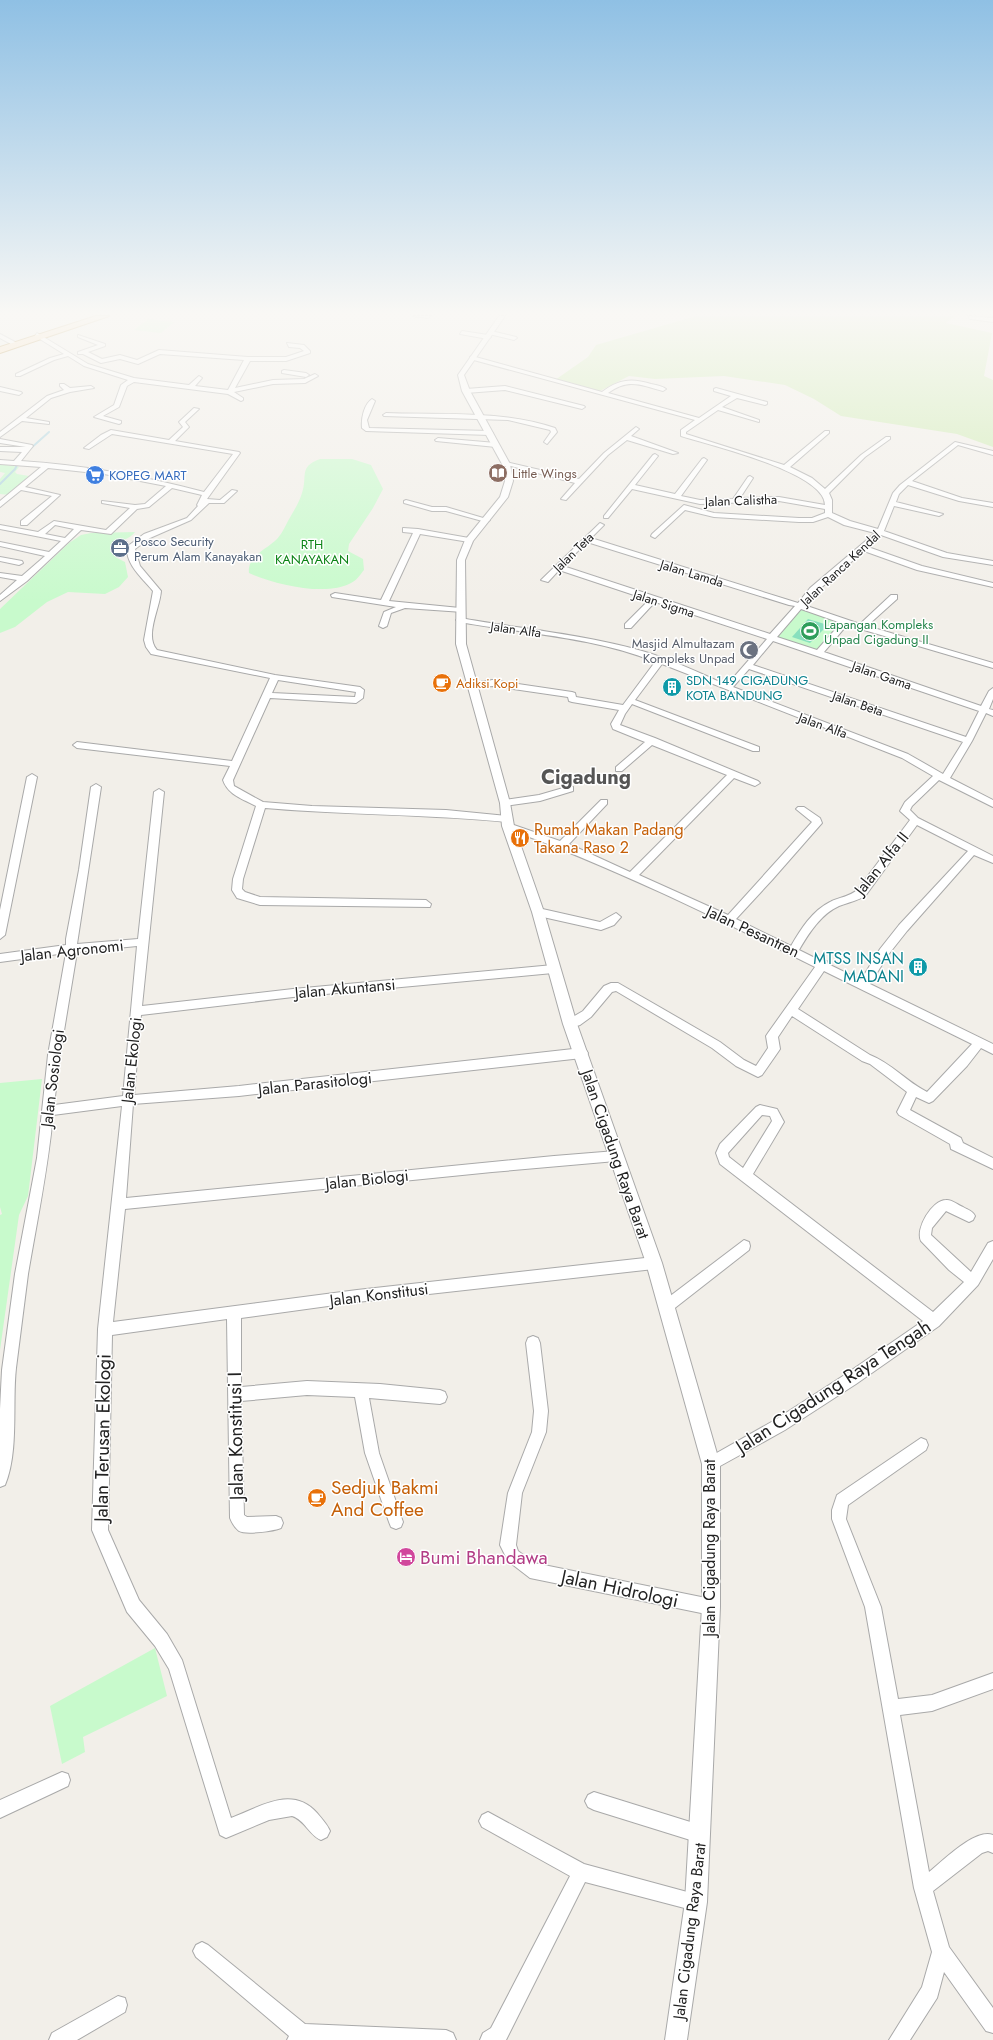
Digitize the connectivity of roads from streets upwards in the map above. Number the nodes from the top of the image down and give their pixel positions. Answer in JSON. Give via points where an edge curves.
{"nodes":[{"id":1,"x":30,"y":411,"type":"edge"},
{"id":2,"x":108,"y":411,"type":"edge"},
{"id":3,"x":194,"y":411,"type":"edge"},
{"id":4,"x":368,"y":411,"type":"edge"},
{"id":5,"x":478,"y":411,"type":"edge"},
{"id":6,"x":669,"y":411,"type":"edge"},
{"id":7,"x":713,"y":411,"type":"edge"},
{"id":8,"x":728,"y":411,"type":"edge"},
{"id":9,"x":386,"y":415,"type":"dead end"},
{"id":10,"x":481,"y":416,"type":"junction"},
{"id":11,"x":19,"y":419,"type":"junction"},
{"id":12,"x":700,"y":420,"type":"junction"},
{"id":13,"x":757,"y":421,"type":"dead end"},
{"id":14,"x":119,"y":422,"type":"dead end"},
{"id":15,"x":47,"y":423,"type":"dead end"},
{"id":16,"x":0,"y":426,"type":"edge"},
{"id":17,"x":10,"y":426,"type":"junction"},
{"id":18,"x":636,"y":429,"type":"dead end"},
{"id":19,"x":827,"y":432,"type":"dead end"},
{"id":20,"x":490,"y":433,"type":"junction"},
{"id":21,"x":0,"y":435,"type":"edge"},
{"id":22,"x":626,"y":437,"type":"junction"},
{"id":23,"x":888,"y":438,"type":"dead end"},
{"id":24,"x":438,"y":440,"type":"dead end"},
{"id":25,"x":0,"y":441,"type":"edge"},
{"id":26,"x":170,"y":442,"type":"junction"},
{"id":27,"x":547,"y":442,"type":"dead end"},
{"id":28,"x":496,"y":445,"type":"junction"},
{"id":29,"x":0,"y":448,"type":"edge"},
{"id":30,"x":87,"y":448,"type":"dead end"},
{"id":31,"x":24,"y":450,"type":"junction"},
{"id":32,"x":675,"y":453,"type":"dead end"},
{"id":33,"x":993,"y":453,"type":"edge"},
{"id":34,"x":655,"y":456,"type":"dead end"},
{"id":35,"x":704,"y":460,"type":"dead end"},
{"id":36,"x":0,"y":462,"type":"edge"},
{"id":37,"x":16,"y":463,"type":"junction"},
{"id":38,"x":506,"y":464,"type":"junction"},
{"id":39,"x":47,"y":465,"type":"junction"},
{"id":40,"x":785,"y":467,"type":"junction"},
{"id":41,"x":750,"y":478,"type":"dead end"},
{"id":42,"x":581,"y":482,"type":"junction"},
{"id":43,"x":907,"y":482,"type":"junction"},
{"id":44,"x":171,"y":485,"type":"junction"},
{"id":45,"x":630,"y":486,"type":"junction"},
{"id":46,"x":19,"y":488,"type":"junction"},
{"id":47,"x":165,"y":491,"type":"junction"},
{"id":48,"x":234,"y":491,"type":"dead end"},
{"id":49,"x":825,"y":493,"type":"junction"},
{"id":50,"x":182,"y":494,"type":"dead end"},
{"id":51,"x":206,"y":494,"type":"junction"},
{"id":52,"x":677,"y":497,"type":"junction"},
{"id":53,"x":564,"y":499,"type":"dead end"},
{"id":54,"x":735,"y":501,"type":"junction"},
{"id":55,"x":104,"y":502,"type":"dead end"},
{"id":56,"x":406,"y":502,"type":"dead end"},
{"id":57,"x":892,"y":504,"type":"junction"},
{"id":58,"x":0,"y":505,"type":"edge"},
{"id":59,"x":993,"y":505,"type":"edge"},
{"id":60,"x":135,"y":507,"type":"junction"},
{"id":61,"x":828,"y":511,"type":"junction"},
{"id":62,"x":195,"y":513,"type":"junction"},
{"id":63,"x":938,"y":514,"type":"dead end"},
{"id":64,"x":606,"y":517,"type":"dead end"},
{"id":65,"x":486,"y":520,"type":"junction"},
{"id":66,"x":24,"y":523,"type":"dead end"},
{"id":67,"x":600,"y":525,"type":"dead end"},
{"id":68,"x":0,"y":527,"type":"edge"},
{"id":69,"x":79,"y":528,"type":"junction"},
{"id":70,"x":406,"y":530,"type":"dead end"},
{"id":71,"x":418,"y":531,"type":"junction"},
{"id":72,"x":880,"y":532,"type":"junction"},
{"id":73,"x":39,"y":534,"type":"junction"},
{"id":74,"x":655,"y":536,"type":"dead end"},
{"id":75,"x":66,"y":540,"type":"junction"},
{"id":76,"x":469,"y":540,"type":"junction"},
{"id":77,"x":586,"y":540,"type":"junction"},
{"id":78,"x":0,"y":544,"type":"edge"},
{"id":79,"x":863,"y":548,"type":"junction"},
{"id":80,"x":50,"y":555,"type":"junction"},
{"id":81,"x":0,"y":559,"type":"edge"},
{"id":82,"x":19,"y":563,"type":"dead end"},
{"id":83,"x":993,"y":563,"type":"edge"},
{"id":84,"x":557,"y":567,"type":"junction"},
{"id":85,"x":0,"y":575,"type":"edge"},
{"id":86,"x":24,"y":579,"type":"junction"},
{"id":87,"x":545,"y":580,"type":"dead end"},
{"id":88,"x":993,"y":585,"type":"edge"},
{"id":89,"x":335,"y":595,"type":"dead end"},
{"id":90,"x":894,"y":597,"type":"dead end"},
{"id":91,"x":0,"y":599,"type":"edge"},
{"id":92,"x":653,"y":600,"type":"junction"},
{"id":93,"x":384,"y":602,"type":"junction"},
{"id":94,"x":799,"y":605,"type":"junction"},
{"id":95,"x":408,"y":606,"type":"junction"},
{"id":96,"x":460,"y":615,"type":"junction"},
{"id":97,"x":846,"y":621,"type":"junction"},
{"id":98,"x":382,"y":626,"type":"dead end"},
{"id":99,"x":628,"y":626,"type":"dead end"},
{"id":100,"x":861,"y":627,"type":"junction"},
{"id":101,"x":771,"y":638,"type":"junction"},
{"id":102,"x":819,"y":653,"type":"junction"},
{"id":103,"x":661,"y":660,"type":"junction"},
{"id":104,"x":748,"y":666,"type":"junction"},
{"id":105,"x":993,"y":666,"type":"edge"},
{"id":106,"x":275,"y":677,"type":"junction"},
{"id":107,"x":473,"y":685,"type":"junction"},
{"id":108,"x":728,"y":688,"type":"junction"},
{"id":109,"x":993,"y":692,"type":"edge"},
{"id":110,"x":267,"y":695,"type":"junction"},
{"id":111,"x":631,"y":701,"type":"junction"},
{"id":112,"x":624,"y":708,"type":"junction"},
{"id":113,"x":989,"y":712,"type":"edge"},
{"id":114,"x":652,"y":740,"type":"junction"},
{"id":115,"x":968,"y":741,"type":"junction"},
{"id":116,"x":77,"y":745,"type":"dead end"},
{"id":117,"x":756,"y":749,"type":"dead end"},
{"id":118,"x":235,"y":764,"type":"junction"},
{"id":119,"x":619,"y":769,"type":"dead end"},
{"id":120,"x":734,"y":774,"type":"junction"},
{"id":121,"x":32,"y":777,"type":"dead end"},
{"id":122,"x":942,"y":777,"type":"junction"},
{"id":123,"x":756,"y":783,"type":"dead end"},
{"id":124,"x":96,"y":787,"type":"dead end"},
{"id":125,"x":570,"y":789,"type":"dead end"},
{"id":126,"x":159,"y":792,"type":"dead end"},
{"id":127,"x":604,"y":802,"type":"dead end"},
{"id":128,"x":505,"y":803,"type":"junction"},
{"id":129,"x":993,"y":804,"type":"edge"},
{"id":130,"x":261,"y":805,"type":"junction"},
{"id":131,"x":800,"y":809,"type":"dead end"},
{"id":132,"x":916,"y":820,"type":"junction"},
{"id":133,"x":507,"y":822,"type":"junction"},
{"id":134,"x":562,"y":845,"type":"junction"},
{"id":135,"x":970,"y":854,"type":"dead end"},
{"id":136,"x":993,"y":860,"type":"edge"},
{"id":137,"x":632,"y":876,"type":"junction"},
{"id":138,"x":426,"y":904,"type":"dead end"},
{"id":139,"x":538,"y":912,"type":"junction"},
{"id":140,"x":616,"y":917,"type":"dead end"},
{"id":141,"x":729,"y":920,"type":"junction"},
{"id":142,"x":0,"y":935,"type":"edge"},
{"id":143,"x":143,"y":942,"type":"junction"},
{"id":144,"x":72,"y":948,"type":"junction"},
{"id":145,"x":794,"y":950,"type":"junction"},
{"id":146,"x":0,"y":958,"type":"edge"},
{"id":147,"x":823,"y":964,"type":"junction"},
{"id":148,"x":553,"y":969,"type":"junction"},
{"id":149,"x":863,"y":986,"type":"junction"},
{"id":150,"x":791,"y":1010,"type":"junction"},
{"id":151,"x":136,"y":1011,"type":"junction"},
{"id":152,"x":570,"y":1024,"type":"junction"},
{"id":153,"x":980,"y":1042,"type":"junction"},
{"id":154,"x":993,"y":1049,"type":"edge"},
{"id":155,"x":582,"y":1053,"type":"junction"},
{"id":156,"x":914,"y":1090,"type":"junction"},
{"id":157,"x":127,"y":1101,"type":"junction"},
{"id":158,"x":48,"y":1111,"type":"junction"},
{"id":159,"x":616,"y":1156,"type":"junction"},
{"id":160,"x":993,"y":1164,"type":"edge"},
{"id":161,"x":745,"y":1176,"type":"junction"},
{"id":162,"x":119,"y":1204,"type":"junction"},
{"id":163,"x":969,"y":1216,"type":"dead end"},
{"id":164,"x":744,"y":1246,"type":"dead end"},
{"id":165,"x":993,"y":1247,"type":"edge"},
{"id":166,"x":654,"y":1263,"type":"junction"},
{"id":167,"x":973,"y":1281,"type":"junction"},
{"id":168,"x":666,"y":1307,"type":"junction"},
{"id":169,"x":234,"y":1313,"type":"junction"},
{"id":170,"x":934,"y":1321,"type":"junction"},
{"id":171,"x":105,"y":1329,"type":"junction"},
{"id":172,"x":533,"y":1344,"type":"dead end"},
{"id":173,"x":362,"y":1390,"type":"junction"},
{"id":174,"x":234,"y":1395,"type":"junction"},
{"id":175,"x":440,"y":1397,"type":"dead end"},
{"id":176,"x":921,"y":1445,"type":"dead end"},
{"id":177,"x":711,"y":1464,"type":"junction"},
{"id":178,"x":0,"y":1480,"type":"edge"},
{"id":179,"x":396,"y":1522,"type":"dead end"},
{"id":180,"x":276,"y":1523,"type":"dead end"},
{"id":181,"x":711,"y":1607,"type":"junction"},
{"id":182,"x":993,"y":1681,"type":"edge"},
{"id":183,"x":892,"y":1708,"type":"junction"},
{"id":184,"x":62,"y":1780,"type":"dead end"},
{"id":185,"x":594,"y":1802,"type":"dead end"},
{"id":186,"x":0,"y":1810,"type":"edge"},
{"id":187,"x":488,"y":1821,"type":"dead end"},
{"id":188,"x":321,"y":1830,"type":"dead end"},
{"id":189,"x":700,"y":1834,"type":"junction"},
{"id":190,"x":993,"y":1844,"type":"edge"},
{"id":191,"x":581,"y":1872,"type":"junction"},
{"id":192,"x":923,"y":1888,"type":"junction"},
{"id":193,"x":696,"y":1902,"type":"junction"},
{"id":194,"x":202,"y":1951,"type":"dead end"},
{"id":195,"x":941,"y":1952,"type":"junction"},
{"id":196,"x":118,"y":2005,"type":"dead end"},
{"id":197,"x":993,"y":2024,"type":"edge"},
{"id":198,"x":299,"y":2037,"type":"edge"},
{"id":199,"x":59,"y":2040,"type":"edge"},
{"id":200,"x":446,"y":2040,"type":"edge"},
{"id":201,"x":490,"y":2040,"type":"edge"},
{"id":202,"x":676,"y":2040,"type":"edge"},
{"id":203,"x":899,"y":2040,"type":"edge"}],
"edges":[{"from":1,"to":11,"type":"street"},
{"from":2,"to":14,"type":"street","via":[[97,417]]},
{"from":3,"to":26,"type":"street","via":[[182,422],[185,428]]},
{"from":4,"to":20,"type":"street","via":[[364,420],[365,428],[368,430]]},
{"from":5,"to":10,"type":"street","name":"Jalan Cigadung Raya Barat"},
{"from":6,"to":12,"type":"street"},
{"from":7,"to":12,"type":"street"},
{"from":8,"to":13,"type":"street"},
{"from":9,"to":10,"type":"street"},
{"from":10,"to":20,"type":"street","name":"Jalan Cigadung Raya Barat"},
{"from":10,"to":27,"type":"street","via":[[513,419],[550,427],[554,432]]},
{"from":11,"to":15,"type":"street"},
{"from":11,"to":17,"type":"street"},
{"from":12,"to":40,"type":"street","via":[[683,431],[683,435]]},
{"from":16,"to":17,"type":"street"},
{"from":17,"to":21,"type":"street"},
{"from":18,"to":22,"type":"street"},
{"from":19,"to":40,"type":"street"},
{"from":20,"to":28,"type":"street","name":"Jalan Cigadung Raya Barat"},
{"from":22,"to":32,"type":"street"},
{"from":22,"to":42,"type":"street"},
{"from":23,"to":49,"type":"street","via":[[863,456]]},
{"from":24,"to":28,"type":"street"},
{"from":25,"to":31,"type":"street","via":[[28,444],[30,446]]},
{"from":26,"to":30,"type":"street","via":[[111,432]]},
{"from":26,"to":51,"type":"street","via":[[237,453]]},
{"from":28,"to":38,"type":"street","name":"Jalan Cigadung Raya Barat"},
{"from":29,"to":31,"type":"street"},
{"from":31,"to":37,"type":"street"},
{"from":33,"to":43,"type":"street","name":"Jalan Ranca Kendal","via":[[957,443]]},
{"from":34,"to":45,"type":"street"},
{"from":35,"to":52,"type":"street"},
{"from":36,"to":37,"type":"street"},
{"from":37,"to":39,"type":"street"},
{"from":38,"to":42,"type":"street"},
{"from":38,"to":65,"type":"street","name":"Jalan Cigadung Raya Barat","via":[[509,481],[507,492]]},
{"from":39,"to":44,"type":"street","via":[[108,472]]},
{"from":39,"to":46,"type":"street"},
{"from":40,"to":49,"type":"street","via":[[800,474]]},
{"from":41,"to":54,"type":"street"},
{"from":42,"to":53,"type":"street"},
{"from":43,"to":57,"type":"street","name":"Jalan Ranca Kendal","via":[[898,490]]},
{"from":43,"to":59,"type":"street","via":[[962,500]]},
{"from":44,"to":47,"type":"street"},
{"from":44,"to":51,"type":"street"},
{"from":45,"to":52,"type":"street","name":"Jalan Calistha"},
{"from":45,"to":64,"type":"street"},
{"from":46,"to":58,"type":"street"},
{"from":46,"to":66,"type":"street","via":[[57,495]]},
{"from":47,"to":50,"type":"street"},
{"from":47,"to":60,"type":"street","via":[[147,506]]},
{"from":48,"to":62,"type":"street","via":[[222,502],[207,501]]},
{"from":49,"to":61,"type":"street"},
{"from":51,"to":62,"type":"street"},
{"from":52,"to":54,"type":"street","name":"Jalan Calistha","via":[[700,502]]},
{"from":54,"to":61,"type":"street","name":"Jalan Calistha","via":[[779,499]]},
{"from":55,"to":60,"type":"street"},
{"from":56,"to":65,"type":"street"},
{"from":57,"to":63,"type":"street"},
{"from":57,"to":72,"type":"street","name":"Jalan Ranca Kendal"},
{"from":60,"to":69,"type":"street","via":[[107,532]]},
{"from":61,"to":72,"type":"street","name":"Jalan Calistha","via":[[847,523]]},
{"from":61,"to":74,"type":"street","via":[[808,520],[714,515],[684,506]]},
{"from":62,"to":106,"type":"street","via":[[189,519],[147,536],[131,548],[141,572],[157,591],[156,608],[147,635],[150,649],[154,652]]},
{"from":65,"to":76,"type":"street","name":"Jalan Cigadung Raya Barat"},
{"from":67,"to":77,"type":"street","name":"Jalan Teta"},
{"from":68,"to":73,"type":"street"},
{"from":69,"to":73,"type":"street","via":[[54,523]]},
{"from":69,"to":75,"type":"street"},
{"from":70,"to":71,"type":"street"},
{"from":71,"to":76,"type":"street"},
{"from":71,"to":93,"type":"street","via":[[394,586]]},
{"from":72,"to":79,"type":"street","name":"Jalan Ranca Kendal"},
{"from":72,"to":83,"type":"street","name":"Jalan Calistha","via":[[946,555]]},
{"from":73,"to":75,"type":"street"},
{"from":75,"to":80,"type":"street"},
{"from":76,"to":96,"type":"street","name":"Jalan Cigadung Raya Barat","via":[[461,556]]},
{"from":77,"to":84,"type":"street","name":"Jalan Teta"},
{"from":77,"to":94,"type":"street","name":"Jalan Lamda"},
{"from":78,"to":80,"type":"street"},
{"from":79,"to":88,"type":"street","via":[[909,565]]},
{"from":79,"to":94,"type":"street","name":"Jalan Ranca Kendal"},
{"from":80,"to":86,"type":"street"},
{"from":81,"to":82,"type":"street"},
{"from":84,"to":87,"type":"street","name":"Jalan Teta"},
{"from":84,"to":92,"type":"street","name":"Jalan Sigma"},
{"from":85,"to":86,"type":"street"},
{"from":86,"to":91,"type":"street"},
{"from":89,"to":93,"type":"street","name":"Jalan Alfa"},
{"from":90,"to":100,"type":"street"},
{"from":92,"to":99,"type":"street"},
{"from":92,"to":101,"type":"street","name":"Jalan Sigma"},
{"from":93,"to":95,"type":"street","name":"Jalan Alfa"},
{"from":94,"to":97,"type":"street","name":"Jalan Lamda"},
{"from":94,"to":101,"type":"street","name":"Jalan Ranca Kendal"},
{"from":95,"to":96,"type":"street","name":"Jalan Alfa"},
{"from":95,"to":98,"type":"street","via":[[388,612]]},
{"from":96,"to":103,"type":"street","name":"Jalan Alfa","via":[[503,628],[567,636],[641,652]]},
{"from":96,"to":107,"type":"street","name":"Jalan Cigadung Raya Barat","via":[[462,644]]},
{"from":97,"to":100,"type":"street","name":"Jalan Lamda"},
{"from":97,"to":102,"type":"street"},
{"from":100,"to":105,"type":"street","name":"Jalan Lamda"},
{"from":101,"to":102,"type":"street","name":"Jalan Gama"},
{"from":101,"to":104,"type":"street","name":"Jalan Ranca Kendal"},
{"from":102,"to":113,"type":"street","name":"Jalan Gama"},
{"from":103,"to":108,"type":"street","name":"Jalan Alfa"},
{"from":103,"to":111,"type":"street"},
{"from":104,"to":108,"type":"street","name":"Jalan Ranca Kendal"},
{"from":104,"to":115,"type":"street","name":"Jalan Beta"},
{"from":106,"to":110,"type":"street","name":"Jalan Pesantren"},
{"from":106,"to":110,"type":"street","via":[[358,689],[359,698],[356,700]]},
{"from":107,"to":112,"type":"street","via":[[492,683],[558,691],[572,694],[572,699]]},
{"from":107,"to":128,"type":"street","name":"Jalan Cigadung Raya Barat"},
{"from":108,"to":122,"type":"street","name":"Jalan Alfa","via":[[905,756]]},
{"from":109,"to":113,"type":"street"},
{"from":110,"to":118,"type":"street","name":"Jalan Pesantren"},
{"from":111,"to":112,"type":"street"},
{"from":111,"to":117,"type":"street"},
{"from":112,"to":114,"type":"street","via":[[615,724],[616,727]]},
{"from":113,"to":115,"type":"street"},
{"from":114,"to":119,"type":"street"},
{"from":114,"to":120,"type":"street"},
{"from":115,"to":122,"type":"street"},
{"from":116,"to":118,"type":"street"},
{"from":118,"to":130,"type":"street","name":"Jalan Pesantren","via":[[228,780],[230,787],[240,796]]},
{"from":120,"to":123,"type":"street"},
{"from":120,"to":137,"type":"street"},
{"from":121,"to":142,"type":"street"},
{"from":122,"to":129,"type":"street","name":"Jalan Alfa"},
{"from":122,"to":132,"type":"street","via":[[908,804],[905,811]]},
{"from":124,"to":144,"type":"street","name":"Jalan Sosiologi","via":[[71,938]]},
{"from":125,"to":128,"type":"street","via":[[540,798]]},
{"from":126,"to":143,"type":"street","name":"Jalan Ekologi"},
{"from":127,"to":134,"type":"street"},
{"from":128,"to":133,"type":"street","name":"Jalan Cigadung Raya Barat"},
{"from":130,"to":133,"type":"street","name":"Jalan Pesantren","via":[[446,813]]},
{"from":130,"to":138,"type":"street","via":[[238,879],[237,890],[240,895],[268,901]]},
{"from":131,"to":141,"type":"street","via":[[817,820],[817,823]]},
{"from":132,"to":136,"type":"street"},
{"from":132,"to":145,"type":"street","name":"Jalan Alfa II","via":[[862,892],[855,898],[829,907],[802,936]]},
{"from":133,"to":134,"type":"street","name":"Jalan Pesantren"},
{"from":133,"to":139,"type":"street","name":"Jalan Cigadung Raya Barat"},
{"from":134,"to":137,"type":"street","name":"Jalan Pesantren"},
{"from":135,"to":149,"type":"street","via":[[903,928],[884,952]]},
{"from":137,"to":141,"type":"street","name":"Jalan Pesantren"},
{"from":139,"to":140,"type":"street","via":[[601,926]]},
{"from":139,"to":148,"type":"street","name":"Jalan Cigadung Raya Barat"},
{"from":141,"to":145,"type":"street","name":"Jalan Pesantren"},
{"from":143,"to":144,"type":"street","name":"Jalan Agronomi"},
{"from":143,"to":151,"type":"street","name":"Jalan Ekologi"},
{"from":144,"to":146,"type":"street","name":"Jalan Agronomi"},
{"from":144,"to":158,"type":"street","name":"Jalan Sosiologi","via":[[54,1055]]},
{"from":145,"to":147,"type":"street","name":"Jalan Pesantren"},
{"from":147,"to":149,"type":"street","name":"Jalan Pesantren"},
{"from":147,"to":150,"type":"street"},
{"from":148,"to":151,"type":"street","name":"Jalan Akuntansi"},
{"from":148,"to":152,"type":"street","name":"Jalan Cigadung Raya Barat"},
{"from":149,"to":153,"type":"street","name":"Jalan Pesantren"},
{"from":150,"to":152,"type":"street","via":[[772,1036],[774,1049],[758,1072],[618,987],[608,989],[585,1017]]},
{"from":150,"to":156,"type":"street","via":[[874,1061]]},
{"from":151,"to":157,"type":"street","name":"Jalan Ekologi"},
{"from":152,"to":155,"type":"street","name":"Jalan Cigadung Raya Barat"},
{"from":153,"to":154,"type":"street","name":"Jalan Pesantren"},
{"from":153,"to":156,"type":"street","via":[[929,1098]]},
{"from":155,"to":157,"type":"street","name":"Jalan Parasitologi"},
{"from":155,"to":159,"type":"street","name":"Jalan Cigadung Raya Barat"},
{"from":156,"to":160,"type":"street","via":[[903,1112],[957,1142],[955,1145]]},
{"from":157,"to":158,"type":"street","name":"Jalan Parasitologi"},
{"from":157,"to":162,"type":"street","name":"Jalan Ekologi"},
{"from":158,"to":178,"type":"street","name":"Jalan Sosiologi","via":[[43,1158],[22,1274],[9,1370],[5,1450]]},
{"from":159,"to":162,"type":"street","name":"Jalan Biologi","via":[[480,1167],[239,1194]]},
{"from":159,"to":166,"type":"street","name":"Jalan Cigadung Raya Barat"},
{"from":161,"to":161,"type":"street","via":[[778,1122],[772,1112],[760,1110],[722,1153],[724,1160]]},
{"from":161,"to":170,"type":"street"},
{"from":162,"to":171,"type":"street","name":"Jalan Ekologi"},
{"from":163,"to":167,"type":"street","via":[[946,1205],[924,1230],[925,1237]]},
{"from":164,"to":168,"type":"street"},
{"from":165,"to":167,"type":"street","name":"Jalan Cigadung Raya Tengah"},
{"from":166,"to":168,"type":"street","name":"Jalan Cigadung Raya Barat"},
{"from":166,"to":169,"type":"street","name":"Jalan Konstitusi","via":[[357,1296]]},
{"from":167,"to":170,"type":"street","name":"Jalan Cigadung Raya Tengah"},
{"from":168,"to":177,"type":"street","name":"Jalan Cigadung Raya Barat"},
{"from":169,"to":171,"type":"street","name":"Jalan Konstitusi"},
{"from":169,"to":174,"type":"street","name":"Jalan Konstitusi I"},
{"from":170,"to":177,"type":"street","name":"Jalan Cigadung Raya Tengah","via":[[780,1425]]},
{"from":171,"to":188,"type":"street","name":"Jalan Terusan Ekologi","via":[[100,1530],[133,1606],[161,1640],[176,1666],[226,1829],[292,1807],[302,1811]]},
{"from":172,"to":181,"type":"street","name":"Jalan Hidrologi","via":[[541,1411],[539,1432],[515,1493],[508,1545],[513,1556],[530,1570]]},
{"from":173,"to":174,"type":"street","via":[[307,1388]]},
{"from":173,"to":175,"type":"street"},
{"from":173,"to":179,"type":"street","via":[[372,1453]]},
{"from":174,"to":180,"type":"street","name":"Jalan Konstitusi I","via":[[237,1518],[244,1525]]},
{"from":176,"to":183,"type":"street","via":[[853,1491],[842,1500],[839,1510],[841,1526],[873,1607]]},
{"from":177,"to":181,"type":"street","name":"Jalan Cigadung Raya Barat"},
{"from":181,"to":189,"type":"street","name":"Jalan Cigadung Raya Barat"},
{"from":182,"to":183,"type":"street","via":[[932,1704]]},
{"from":183,"to":192,"type":"street"},
{"from":184,"to":186,"type":"street"},
{"from":185,"to":189,"type":"street"},
{"from":187,"to":191,"type":"street"},
{"from":189,"to":193,"type":"street","name":"Jalan Cigadung Raya Barat"},
{"from":190,"to":192,"type":"street","via":[[977,1844]]},
{"from":191,"to":193,"type":"street"},
{"from":191,"to":201,"type":"street","via":[[498,2035]]},
{"from":192,"to":195,"type":"street"},
{"from":193,"to":202,"type":"street","name":"Jalan Cigadung Raya Barat"},
{"from":194,"to":198,"type":"street"},
{"from":195,"to":197,"type":"street"},
{"from":195,"to":203,"type":"street","via":[[930,1991]]},
{"from":196,"to":199,"type":"street"},
{"from":198,"to":200,"type":"street"}]}
